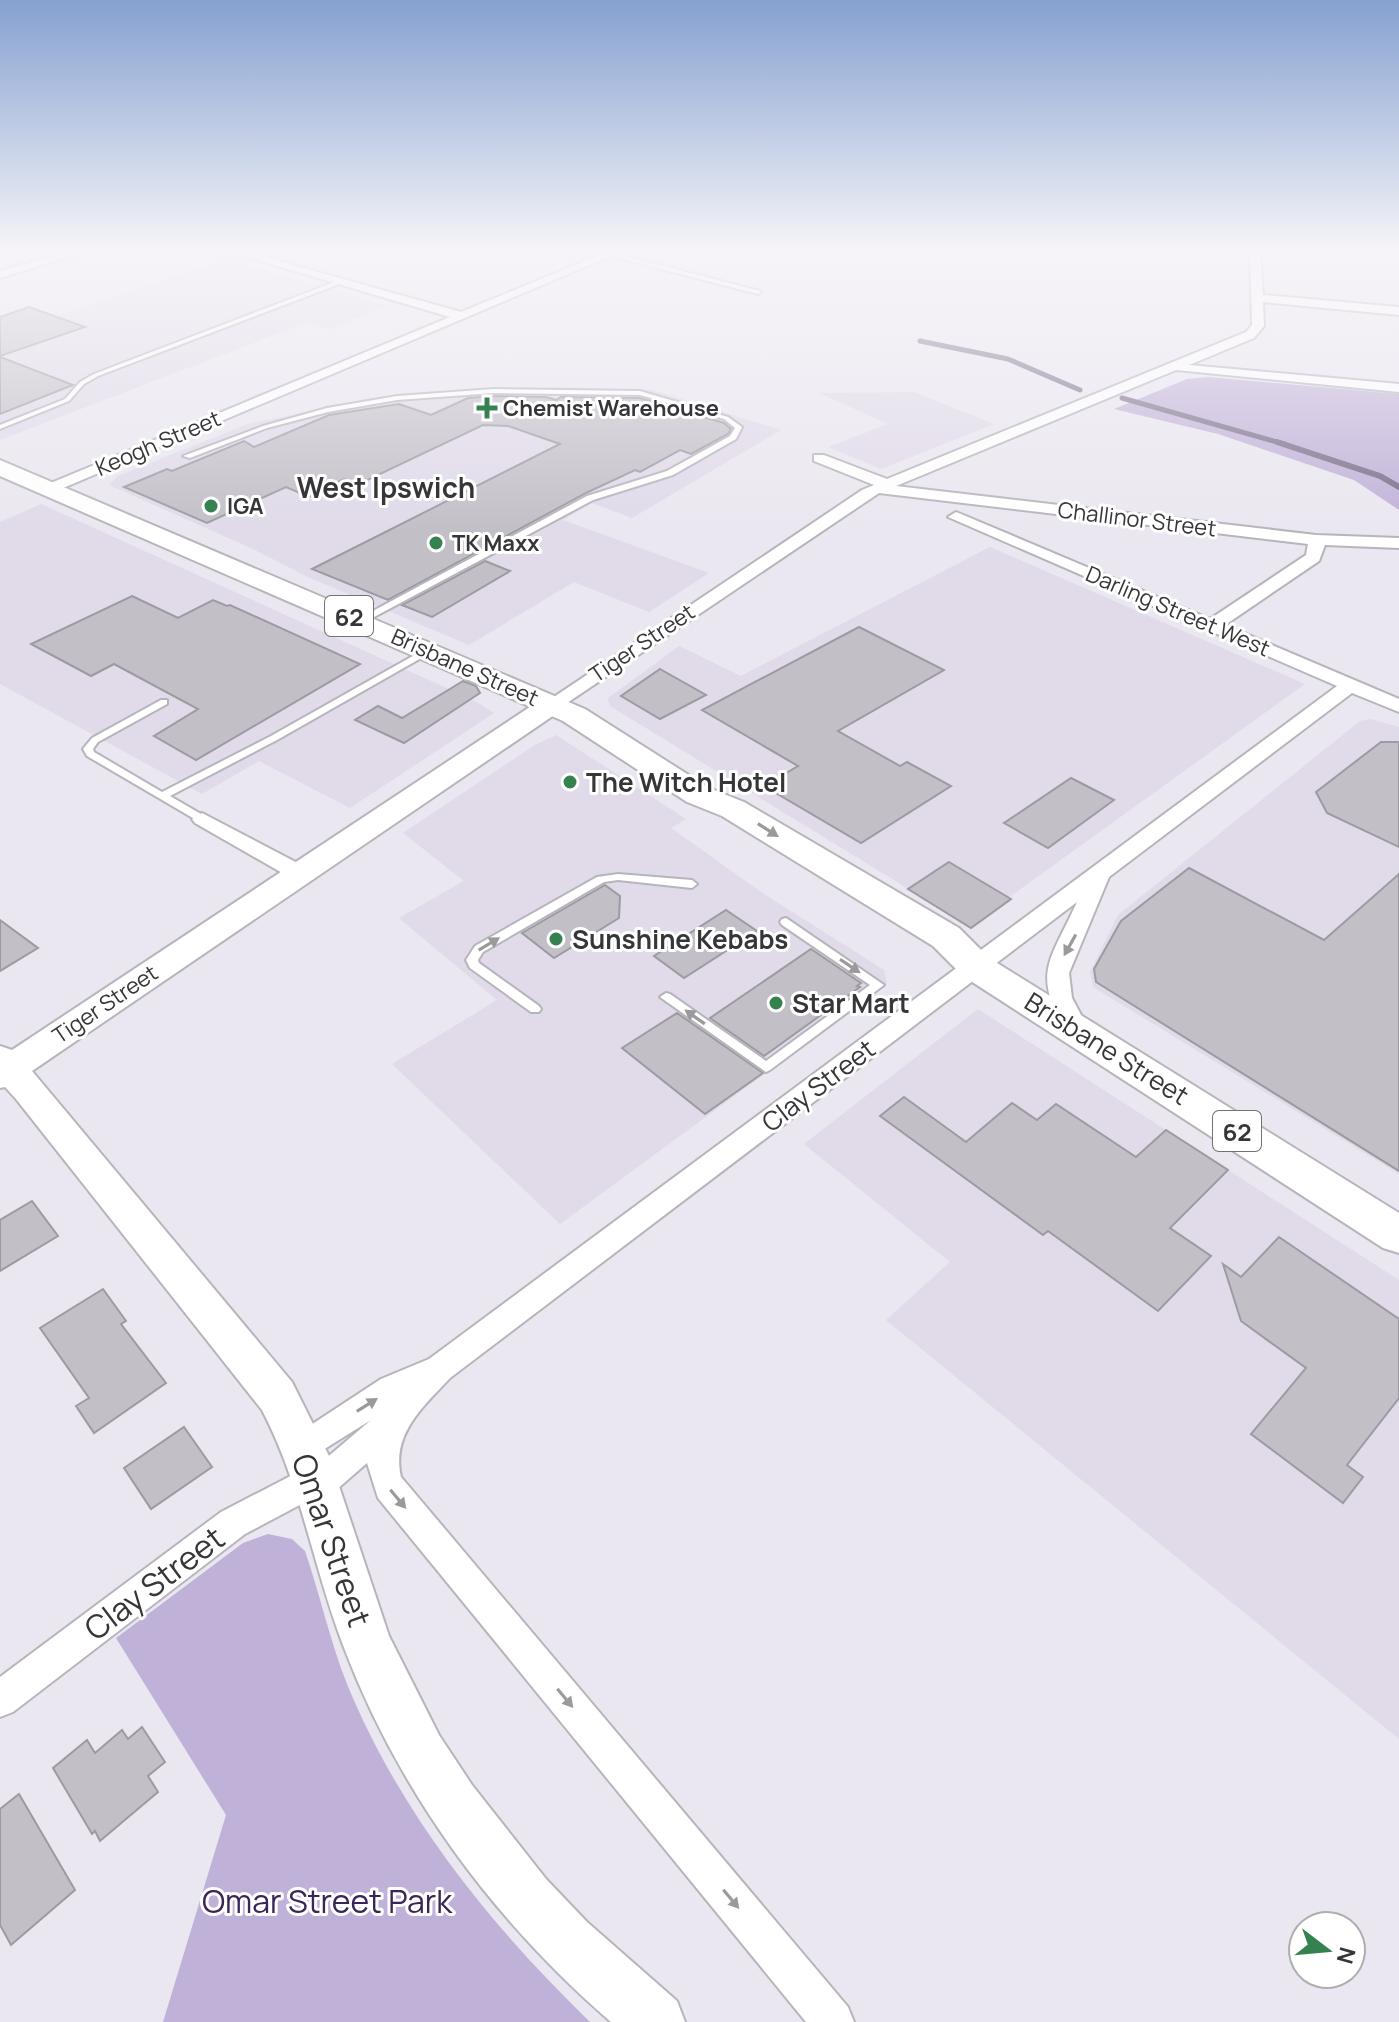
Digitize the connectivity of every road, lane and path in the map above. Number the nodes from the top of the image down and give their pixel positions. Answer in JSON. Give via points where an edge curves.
{"nodes":[{"id":1,"x":179,"y":343,"type":"edge"},
{"id":2,"x":395,"y":343,"type":"edge"},
{"id":3,"x":1231,"y":343,"type":"edge"},
{"id":4,"x":1175,"y":367,"type":"junction"},
{"id":5,"x":1399,"y":388,"type":"edge"},
{"id":6,"x":0,"y":427,"type":"edge"},
{"id":7,"x":187,"y":456,"type":"dead end"},
{"id":8,"x":819,"y":458,"type":"dead end"},
{"id":9,"x":0,"y":467,"type":"edge"},
{"id":10,"x":621,"y":481,"type":"dead end"},
{"id":11,"x":632,"y":484,"type":"junction"},
{"id":12,"x":881,"y":486,"type":"junction"},
{"id":13,"x":51,"y":488,"type":"junction"},
{"id":14,"x":956,"y":517,"type":"dead end"},
{"id":15,"x":1316,"y":540,"type":"junction"},
{"id":16,"x":1399,"y":543,"type":"edge"},
{"id":17,"x":361,"y":621,"type":"junction"},
{"id":18,"x":1212,"y":626,"type":"junction"},
{"id":19,"x":427,"y":651,"type":"junction"},
{"id":20,"x":1350,"y":685,"type":"junction"},
{"id":21,"x":164,"y":702,"type":"dead end"},
{"id":22,"x":551,"y":705,"type":"junction"},
{"id":23,"x":1399,"y":706,"type":"edge"},
{"id":24,"x":162,"y":796,"type":"junction"},
{"id":25,"x":202,"y":819,"type":"joint"},
{"id":26,"x":299,"y":873,"type":"junction"},
{"id":27,"x":1100,"y":873,"type":"junction"},
{"id":28,"x":692,"y":884,"type":"dead end"},
{"id":29,"x":786,"y":922,"type":"dead end"},
{"id":30,"x":976,"y":967,"type":"junction"},
{"id":31,"x":666,"y":997,"type":"dead end"},
{"id":32,"x":535,"y":1009,"type":"dead end"},
{"id":33,"x":1076,"y":1028,"type":"junction"},
{"id":34,"x":3,"y":1067,"type":"edge"},
{"id":35,"x":1399,"y":1235,"type":"edge"},
{"id":36,"x":439,"y":1369,"type":"junction"},
{"id":37,"x":408,"y":1404,"type":"junction"},
{"id":38,"x":311,"y":1471,"type":"junction"},
{"id":39,"x":0,"y":1699,"type":"edge"},
{"id":40,"x":656,"y":2022,"type":"edge"},
{"id":41,"x":833,"y":2022,"type":"edge"}],
"edges":[{"from":1,"to":6,"type":"lane","via":[[96,375],[67,400]]},
{"from":2,"to":13,"type":"street","name":"Keogh Street"},
{"from":3,"to":4,"type":"street","name":"Tiger Street"},
{"from":4,"to":5,"type":"street"},
{"from":4,"to":12,"type":"street","name":"Tiger Street"},
{"from":7,"to":11,"type":"lane","via":[[327,410],[397,398],[494,391],[640,393],[726,418],[739,427],[733,437],[670,473]]},
{"from":8,"to":12,"type":"street","name":"Challinor Street"},
{"from":9,"to":13,"type":"main road","name":"Brisbane Street","number":"62"},
{"from":10,"to":11,"type":"lane"},
{"from":11,"to":17,"type":"lane","via":[[590,498]]},
{"from":12,"to":15,"type":"street","name":"Challinor Street"},
{"from":12,"to":22,"type":"street","name":"Tiger Street"},
{"from":13,"to":17,"type":"main road","name":"Brisbane Street","number":"62"},
{"from":14,"to":18,"type":"street","name":"Darling Street West"},
{"from":15,"to":16,"type":"street","name":"Challinor Street"},
{"from":15,"to":18,"type":"street","via":[[1313,558]]},
{"from":17,"to":19,"type":"main road","name":"Brisbane Street","number":"62"},
{"from":18,"to":20,"type":"street","name":"Darling Street West"},
{"from":19,"to":22,"type":"main road","name":"Brisbane Street","number":"62"},
{"from":19,"to":24,"type":"lane"},
{"from":20,"to":23,"type":"street","name":"Darling Street West"},
{"from":20,"to":27,"type":"street","name":"Clay Street"},
{"from":21,"to":24,"type":"lane","via":[[88,749]]},
{"from":22,"to":26,"type":"street","name":"Tiger Street"},
{"from":22,"to":30,"type":"main road","name":"Brisbane Street","number":"62","via":[[698,795],[717,826],[762,856],[918,951]]},
{"from":24,"to":25,"type":"lane"},
{"from":25,"to":26,"type":"street"},
{"from":26,"to":34,"type":"street","name":"Tiger Street"},
{"from":27,"to":30,"type":"street","name":"Clay Street"},
{"from":27,"to":33,"type":"street","one_way":true,"via":[[1056,977]]},
{"from":32,"to":28,"type":"lane","one_way":true,"via":[[474,965],[474,954],[601,879]]},
{"from":29,"to":31,"type":"lane","one_way":true,"via":[[878,985],[766,1067]]},
{"from":30,"to":33,"type":"main road","name":"Brisbane Street","number":"62"},
{"from":30,"to":36,"type":"street","name":"Clay Street"},
{"from":33,"to":35,"type":"main road","name":"Brisbane Street","number":"62"},
{"from":34,"to":38,"type":"street","name":"Omar Street","via":[[271,1388]]},
{"from":36,"to":37,"type":"street","name":"Clay Street"},
{"from":38,"to":36,"type":"street","name":"Clay Street","one_way":true,"via":[[392,1389]]},
{"from":37,"to":38,"type":"street","name":"Clay Street","via":[[379,1433]]},
{"from":37,"to":41,"type":"street","one_way":true,"via":[[384,1448],[387,1484]]},
{"from":38,"to":39,"type":"street","name":"Clay Street","via":[[233,1523]]},
{"from":38,"to":40,"type":"street","name":"Omar Street","via":[[368,1646],[428,1764],[528,1901]]}]}
